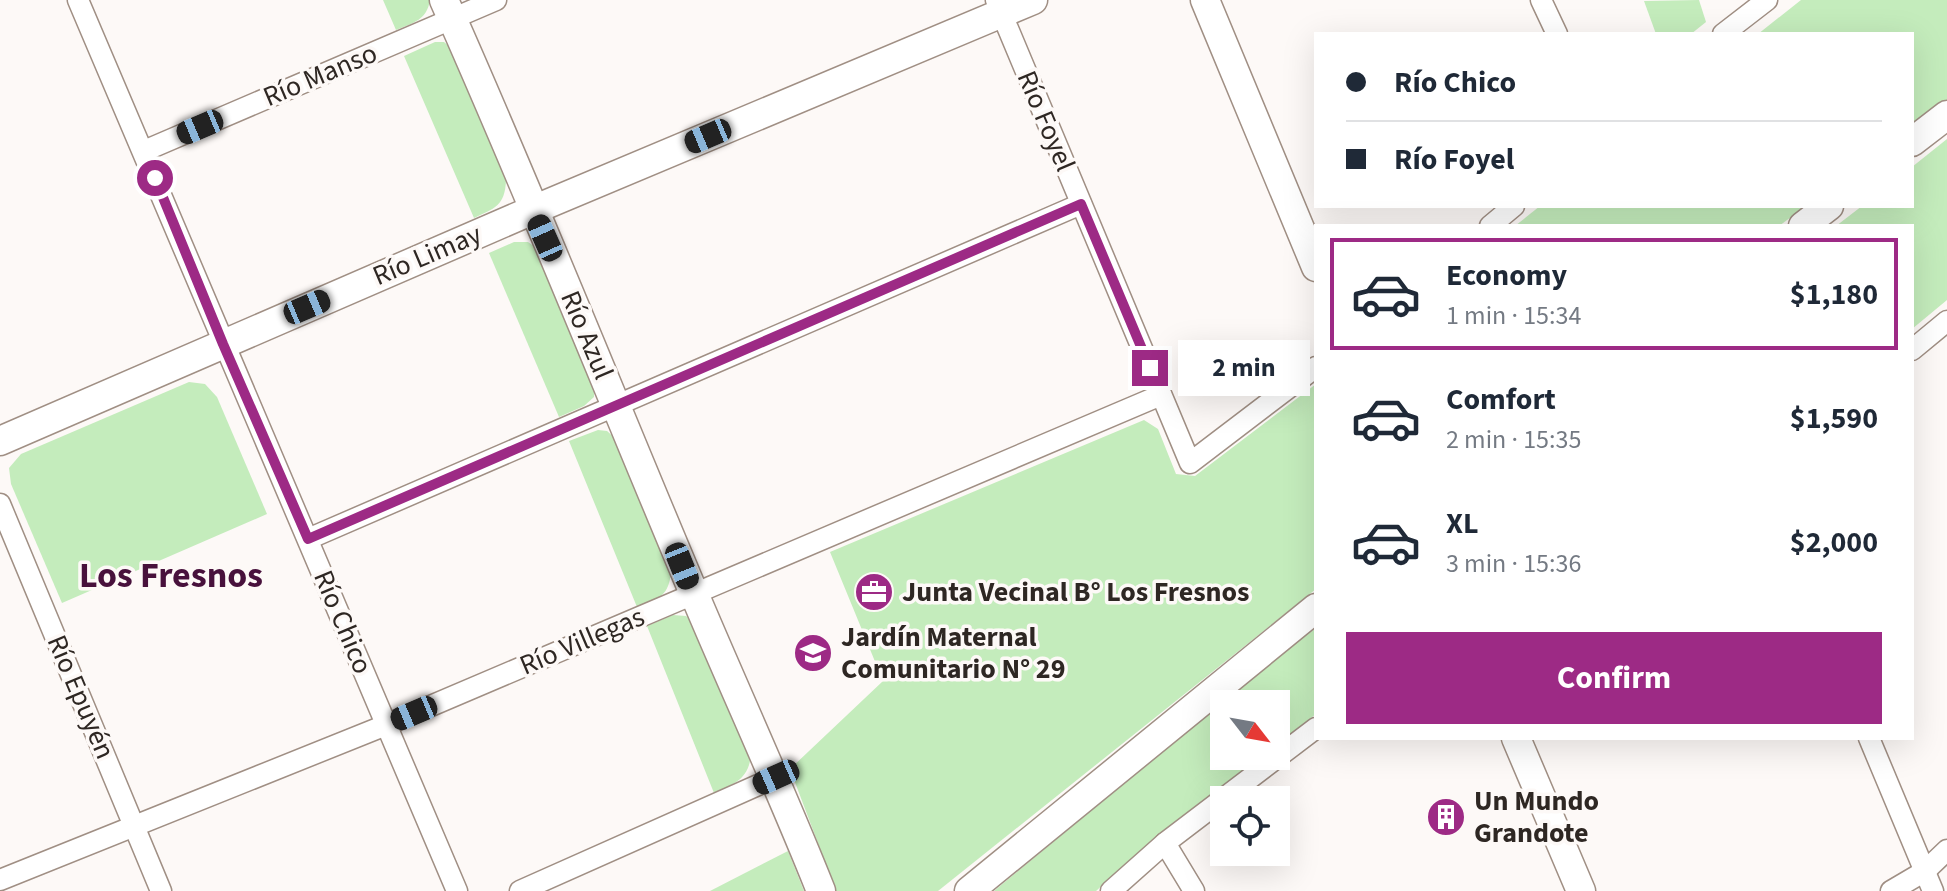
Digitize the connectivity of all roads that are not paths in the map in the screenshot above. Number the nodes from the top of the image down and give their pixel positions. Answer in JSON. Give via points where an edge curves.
{"nodes":[{"id":1,"x":78,"y":0,"type":"edge"},
{"id":2,"x":496,"y":0,"type":"edge"},
{"id":3,"x":1033,"y":0,"type":"edge"},
{"id":4,"x":1205,"y":0,"type":"edge"},
{"id":5,"x":1541,"y":0,"type":"edge"},
{"id":6,"x":1767,"y":0,"type":"edge"},
{"id":7,"x":998,"y":7,"type":"edge"},
{"id":8,"x":448,"y":9,"type":"edge"},
{"id":9,"x":1556,"y":32,"type":"edge"},
{"id":10,"x":1726,"y":32,"type":"edge"},
{"id":11,"x":1947,"y":115,"type":"edge"},
{"id":12,"x":1914,"y":140,"type":"edge"},
{"id":13,"x":144,"y":151,"type":"junction"},
{"id":14,"x":1081,"y":204,"type":"junction"},
{"id":15,"x":1512,"y":208,"type":"edge"},
{"id":16,"x":1826,"y":208,"type":"edge"},
{"id":17,"x":533,"y":210,"type":"junction"},
{"id":18,"x":1492,"y":224,"type":"edge"},
{"id":19,"x":1806,"y":224,"type":"edge"},
{"id":20,"x":1314,"y":262,"type":"edge"},
{"id":21,"x":1947,"y":321,"type":"edge"},
{"id":22,"x":223,"y":344,"type":"junction"},
{"id":23,"x":1914,"y":348,"type":"edge"},
{"id":24,"x":1314,"y":369,"type":"edge"},
{"id":25,"x":1161,"y":395,"type":"junction"},
{"id":26,"x":617,"y":405,"type":"junction"},
{"id":27,"x":0,"y":441,"type":"edge"},
{"id":28,"x":0,"y":504,"type":"edge"},
{"id":29,"x":308,"y":539,"type":"junction"},
{"id":30,"x":693,"y":593,"type":"junction"},
{"id":31,"x":1314,"y":610,"type":"edge"},
{"id":32,"x":386,"y":725,"type":"junction"},
{"id":33,"x":1314,"y":730,"type":"edge"},
{"id":34,"x":1517,"y":740,"type":"edge"},
{"id":35,"x":1870,"y":740,"type":"edge"},
{"id":36,"x":776,"y":777,"type":"junction"},
{"id":37,"x":133,"y":825,"type":"junction"},
{"id":38,"x":1165,"y":843,"type":"junction"},
{"id":39,"x":1947,"y":850,"type":"edge"},
{"id":40,"x":1925,"y":871,"type":"junction"},
{"id":41,"x":0,"y":880,"type":"edge"},
{"id":42,"x":161,"y":891,"type":"edge"},
{"id":43,"x":457,"y":891,"type":"edge"},
{"id":44,"x":520,"y":891,"type":"edge"},
{"id":45,"x":821,"y":891,"type":"edge"},
{"id":46,"x":969,"y":891,"type":"edge"},
{"id":47,"x":1111,"y":891,"type":"edge"},
{"id":48,"x":1194,"y":891,"type":"edge"},
{"id":49,"x":1581,"y":891,"type":"edge"},
{"id":50,"x":1891,"y":891,"type":"edge"},
{"id":51,"x":1933,"y":891,"type":"edge"}],
"edges":[{"from":1,"to":13,"type":"street","name":"Río Chico"},
{"from":2,"to":8,"type":"street","name":"Río Manso"},
{"from":3,"to":7,"type":"street","name":"Río Limay"},
{"from":4,"to":20,"type":"street"},
{"from":5,"to":9,"type":"street"},
{"from":6,"to":10,"type":"street"},
{"from":7,"to":14,"type":"street","name":"Río Foyel"},
{"from":7,"to":17,"type":"street","name":"Río Limay"},
{"from":8,"to":13,"type":"street","name":"Río Manso"},
{"from":8,"to":17,"type":"street","name":"Río Azul"},
{"from":11,"to":12,"type":"street"},
{"from":13,"to":22,"type":"street","name":"Río Chico"},
{"from":14,"to":25,"type":"street","name":"Río Foyel"},
{"from":14,"to":26,"type":"street"},
{"from":15,"to":18,"type":"street"},
{"from":16,"to":19,"type":"street"},
{"from":17,"to":22,"type":"street","name":"Río Limay"},
{"from":17,"to":26,"type":"street","name":"Río Azul"},
{"from":21,"to":23,"type":"street"},
{"from":22,"to":27,"type":"street","name":"Río Limay"},
{"from":22,"to":29,"type":"street","name":"Río Chico"},
{"from":24,"to":25,"type":"street","name":"Río Foyel","via":[[1190,463]]},
{"from":25,"to":30,"type":"street","name":"Río Villegas"},
{"from":26,"to":29,"type":"street"},
{"from":26,"to":30,"type":"street","name":"Río Azul"},
{"from":28,"to":37,"type":"street","name":"Río Epuyén"},
{"from":29,"to":32,"type":"street","name":"Río Chico"},
{"from":30,"to":32,"type":"street","name":"Río Villegas"},
{"from":30,"to":36,"type":"street","name":"Río Azul"},
{"from":31,"to":46,"type":"street"},
{"from":32,"to":37,"type":"street","name":"Río Villegas"},
{"from":32,"to":43,"type":"street","name":"Río Chico"},
{"from":33,"to":38,"type":"street"},
{"from":34,"to":49,"type":"street"},
{"from":35,"to":40,"type":"street"},
{"from":36,"to":44,"type":"street"},
{"from":36,"to":45,"type":"street","name":"Río Azul"},
{"from":37,"to":41,"type":"street","name":"Río Villegas"},
{"from":37,"to":42,"type":"street","name":"Río Epuyén"},
{"from":38,"to":47,"type":"street"},
{"from":38,"to":48,"type":"street"},
{"from":39,"to":40,"type":"street"},
{"from":40,"to":50,"type":"street"},
{"from":40,"to":51,"type":"street"}]}
